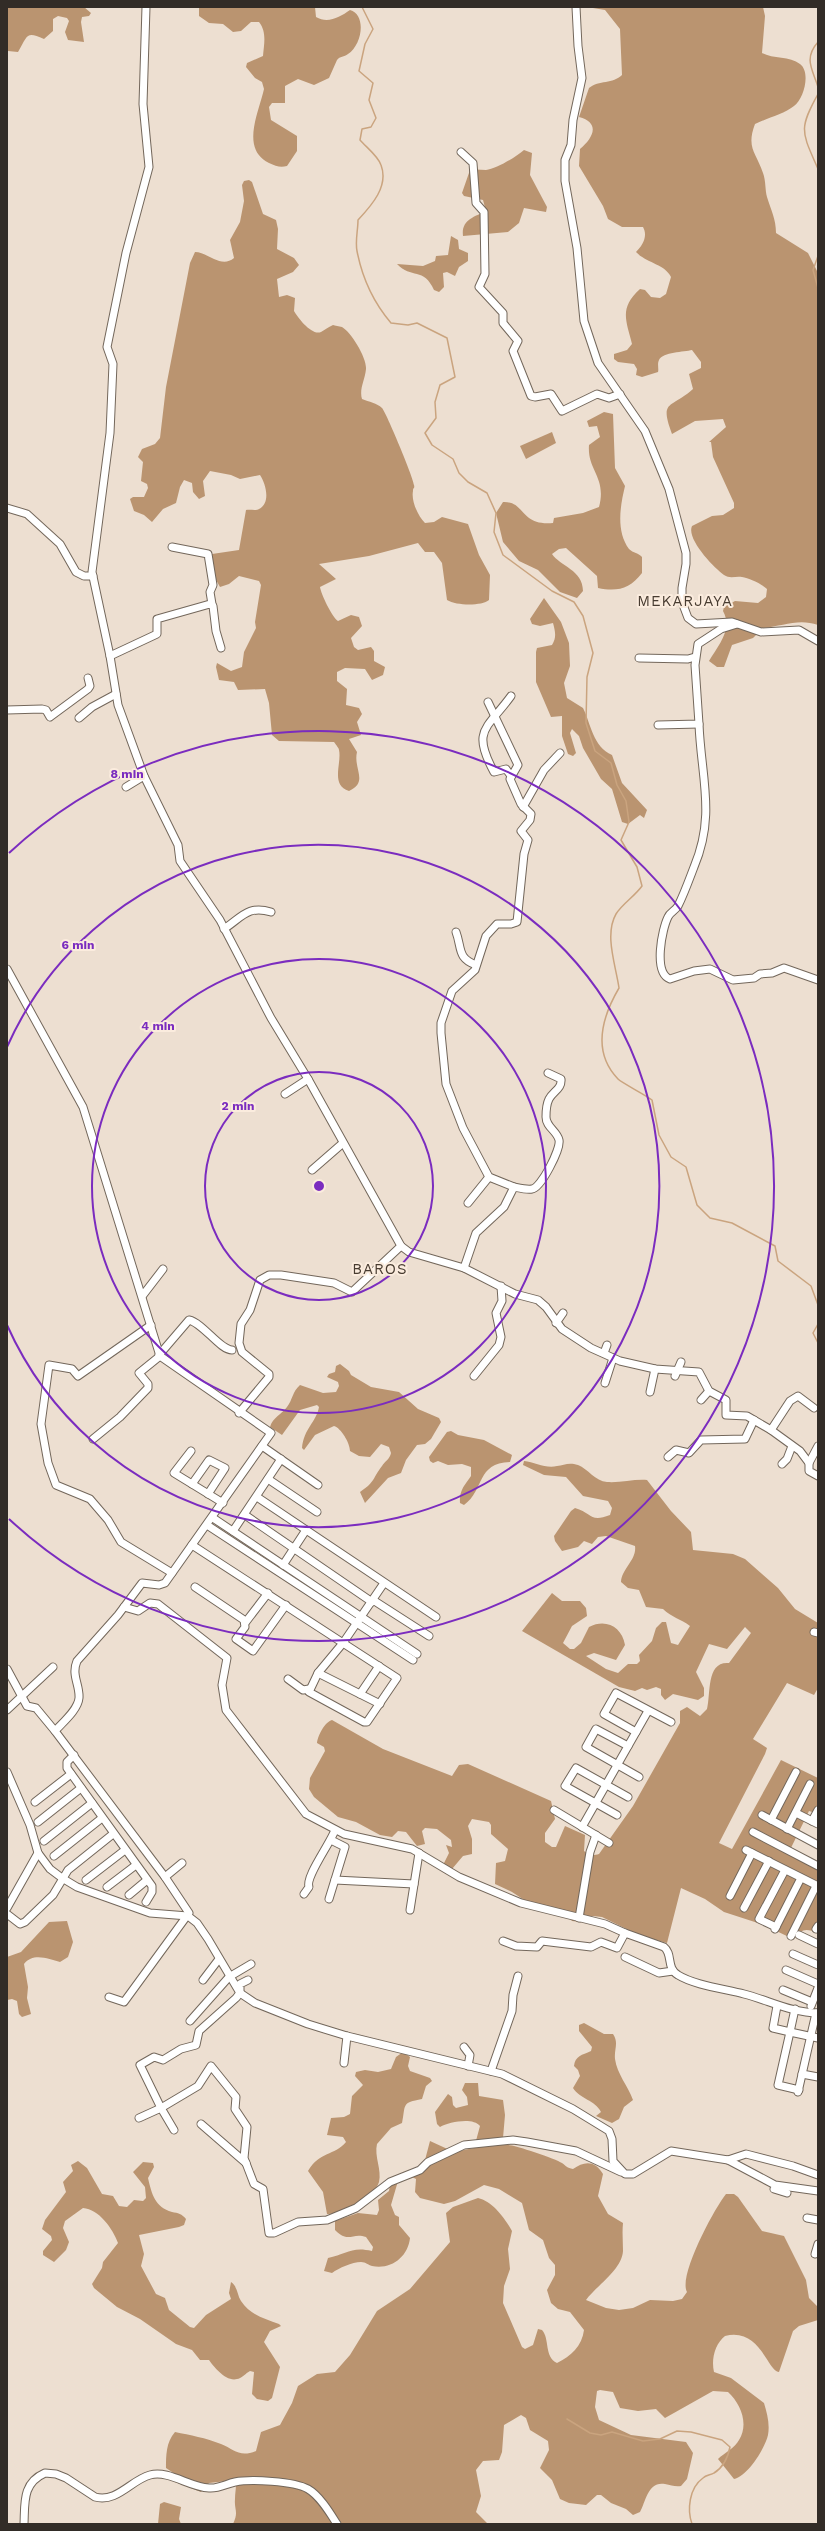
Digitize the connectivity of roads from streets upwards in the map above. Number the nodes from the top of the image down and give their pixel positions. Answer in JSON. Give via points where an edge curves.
{"nodes":[{"id":1,"x":146,"y":7,"type":"edge"},
{"id":2,"x":576,"y":7,"type":"edge"},
{"id":3,"x":461,"y":152,"type":"dead end"},
{"id":4,"x":620,"y":394,"type":"junction"},
{"id":5,"x":7,"y":508,"type":"edge"},
{"id":6,"x":172,"y":547,"type":"dead end"},
{"id":7,"x":93,"y":576,"type":"junction"},
{"id":8,"x":212,"y":604,"type":"junction"},
{"id":9,"x":737,"y":624,"type":"junction"},
{"id":10,"x":818,"y":641,"type":"edge"},
{"id":11,"x":221,"y":648,"type":"dead end"},
{"id":12,"x":110,"y":656,"type":"junction"},
{"id":13,"x":695,"y":657,"type":"junction"},
{"id":14,"x":640,"y":658,"type":"dead end"},
{"id":15,"x":88,"y":678,"type":"dead end"},
{"id":16,"x":116,"y":694,"type":"junction"},
{"id":17,"x":510,"y":696,"type":"dead end"},
{"id":18,"x":488,"y":702,"type":"dead end"},
{"id":19,"x":7,"y":710,"type":"edge"},
{"id":20,"x":496,"y":717,"type":"junction"},
{"id":21,"x":79,"y":718,"type":"dead end"},
{"id":22,"x":699,"y":724,"type":"junction"},
{"id":23,"x":658,"y":725,"type":"dead end"},
{"id":24,"x":560,"y":753,"type":"dead end"},
{"id":25,"x":144,"y":776,"type":"junction"},
{"id":26,"x":511,"y":776,"type":"junction"},
{"id":27,"x":126,"y":787,"type":"dead end"},
{"id":28,"x":523,"y":807,"type":"junction"},
{"id":29,"x":271,"y":912,"type":"dead end"},
{"id":30,"x":224,"y":929,"type":"junction"},
{"id":31,"x":456,"y":932,"type":"dead end"},
{"id":32,"x":476,"y":965,"type":"junction"},
{"id":33,"x":7,"y":969,"type":"edge"},
{"id":34,"x":818,"y":980,"type":"edge"},
{"id":35,"x":548,"y":1073,"type":"dead end"},
{"id":36,"x":308,"y":1079,"type":"junction"},
{"id":37,"x":286,"y":1094,"type":"dead end"},
{"id":38,"x":343,"y":1143,"type":"junction"},
{"id":39,"x":312,"y":1170,"type":"dead end"},
{"id":40,"x":489,"y":1177,"type":"junction"},
{"id":41,"x":514,"y":1187,"type":"junction"},
{"id":42,"x":468,"y":1203,"type":"dead end"},
{"id":43,"x":401,"y":1246,"type":"junction"},
{"id":44,"x":464,"y":1268,"type":"junction"},
{"id":45,"x":164,"y":1269,"type":"dead end"},
{"id":46,"x":501,"y":1286,"type":"junction"},
{"id":47,"x":143,"y":1296,"type":"junction"},
{"id":48,"x":563,"y":1313,"type":"dead end"},
{"id":49,"x":556,"y":1323,"type":"junction"},
{"id":50,"x":151,"y":1324,"type":"junction"},
{"id":51,"x":606,"y":1345,"type":"dead end"},
{"id":52,"x":232,"y":1350,"type":"dead end"},
{"id":53,"x":604,"y":1353,"type":"junction"},
{"id":54,"x":160,"y":1355,"type":"junction"},
{"id":55,"x":613,"y":1358,"type":"junction"},
{"id":56,"x":681,"y":1362,"type":"dead end"},
{"id":57,"x":655,"y":1369,"type":"junction"},
{"id":58,"x":676,"y":1373,"type":"junction"},
{"id":59,"x":474,"y":1376,"type":"dead end"},
{"id":60,"x":604,"y":1383,"type":"dead end"},
{"id":61,"x":709,"y":1391,"type":"junction"},
{"id":62,"x":650,"y":1392,"type":"dead end"},
{"id":63,"x":701,"y":1400,"type":"dead end"},
{"id":64,"x":814,"y":1408,"type":"dead end"},
{"id":65,"x":239,"y":1413,"type":"junction"},
{"id":66,"x":754,"y":1420,"type":"junction"},
{"id":67,"x":771,"y":1430,"type":"junction"},
{"id":68,"x":93,"y":1439,"type":"dead end"},
{"id":69,"x":262,"y":1446,"type":"junction"},
{"id":70,"x":792,"y":1446,"type":"junction"},
{"id":71,"x":818,"y":1446,"type":"edge"},
{"id":72,"x":191,"y":1451,"type":"dead end"},
{"id":73,"x":668,"y":1457,"type":"dead end"},
{"id":74,"x":281,"y":1459,"type":"junction"},
{"id":75,"x":808,"y":1463,"type":"junction"},
{"id":76,"x":782,"y":1464,"type":"dead end"},
{"id":77,"x":818,"y":1476,"type":"edge"},
{"id":78,"x":268,"y":1479,"type":"junction"},
{"id":79,"x":192,"y":1484,"type":"junction"},
{"id":80,"x":318,"y":1485,"type":"dead end"},
{"id":81,"x":208,"y":1494,"type":"junction"},
{"id":82,"x":258,"y":1497,"type":"junction"},
{"id":83,"x":222,"y":1502,"type":"junction"},
{"id":84,"x":317,"y":1512,"type":"dead end"},
{"id":85,"x":245,"y":1515,"type":"junction"},
{"id":86,"x":213,"y":1518,"type":"junction"},
{"id":87,"x":207,"y":1525,"type":"junction"},
{"id":88,"x":306,"y":1530,"type":"junction"},
{"id":89,"x":233,"y":1531,"type":"junction"},
{"id":90,"x":192,"y":1545,"type":"junction"},
{"id":91,"x":294,"y":1549,"type":"junction"},
{"id":92,"x":283,"y":1565,"type":"junction"},
{"id":93,"x":172,"y":1573,"type":"junction"},
{"id":94,"x":384,"y":1583,"type":"junction"},
{"id":95,"x":195,"y":1587,"type":"dead end"},
{"id":96,"x":268,"y":1593,"type":"junction"},
{"id":97,"x":372,"y":1601,"type":"junction"},
{"id":98,"x":286,"y":1605,"type":"junction"},
{"id":99,"x":124,"y":1608,"type":"junction"},
{"id":100,"x":436,"y":1617,"type":"dead end"},
{"id":101,"x":361,"y":1618,"type":"junction"},
{"id":102,"x":245,"y":1622,"type":"junction"},
{"id":103,"x":357,"y":1625,"type":"junction"},
{"id":104,"x":429,"y":1636,"type":"dead end"},
{"id":105,"x":343,"y":1642,"type":"junction"},
{"id":106,"x":379,"y":1666,"type":"junction"},
{"id":107,"x":53,"y":1667,"type":"dead end"},
{"id":108,"x":8,"y":1673,"type":"edge"},
{"id":109,"x":318,"y":1673,"type":"junction"},
{"id":110,"x":288,"y":1679,"type":"dead end"},
{"id":111,"x":309,"y":1689,"type":"junction"},
{"id":112,"x":360,"y":1694,"type":"junction"},
{"id":113,"x":21,"y":1695,"type":"junction"},
{"id":114,"x":380,"y":1704,"type":"junction"},
{"id":115,"x":7,"y":1710,"type":"edge"},
{"id":116,"x":648,"y":1710,"type":"junction"},
{"id":117,"x":670,"y":1722,"type":"dead end"},
{"id":118,"x":55,"y":1731,"type":"junction"},
{"id":119,"x":636,"y":1732,"type":"junction"},
{"id":120,"x":628,"y":1746,"type":"junction"},
{"id":121,"x":74,"y":1755,"type":"junction"},
{"id":122,"x":618,"y":1764,"type":"junction"},
{"id":123,"x":7,"y":1772,"type":"edge"},
{"id":124,"x":796,"y":1772,"type":"dead end"},
{"id":125,"x":71,"y":1774,"type":"junction"},
{"id":126,"x":639,"y":1777,"type":"dead end"},
{"id":127,"x":810,"y":1784,"type":"dead end"},
{"id":128,"x":606,"y":1785,"type":"junction"},
{"id":129,"x":81,"y":1788,"type":"junction"},
{"id":130,"x":628,"y":1797,"type":"dead end"},
{"id":131,"x":34,"y":1802,"type":"dead end"},
{"id":132,"x":92,"y":1803,"type":"junction"},
{"id":133,"x":596,"y":1803,"type":"junction"},
{"id":134,"x":554,"y":1810,"type":"dead end"},
{"id":135,"x":818,"y":1810,"type":"edge"},
{"id":136,"x":796,"y":1813,"type":"junction"},
{"id":137,"x":617,"y":1815,"type":"dead end"},
{"id":138,"x":762,"y":1815,"type":"dead end"},
{"id":139,"x":102,"y":1818,"type":"junction"},
{"id":140,"x":771,"y":1820,"type":"junction"},
{"id":141,"x":38,"y":1822,"type":"dead end"},
{"id":142,"x":815,"y":1822,"type":"edge"},
{"id":143,"x":582,"y":1827,"type":"junction"},
{"id":144,"x":787,"y":1829,"type":"junction"},
{"id":145,"x":335,"y":1830,"type":"junction"},
{"id":146,"x":753,"y":1832,"type":"dead end"},
{"id":147,"x":113,"y":1834,"type":"junction"},
{"id":148,"x":596,"y":1835,"type":"junction"},
{"id":149,"x":44,"y":1840,"type":"dead end"},
{"id":150,"x":331,"y":1840,"type":"junction"},
{"id":151,"x":609,"y":1843,"type":"dead end"},
{"id":152,"x":818,"y":1845,"type":"edge"},
{"id":153,"x":125,"y":1850,"type":"junction"},
{"id":154,"x":38,"y":1853,"type":"junction"},
{"id":155,"x":419,"y":1853,"type":"junction"},
{"id":156,"x":54,"y":1856,"type":"dead end"},
{"id":157,"x":769,"y":1862,"type":"junction"},
{"id":158,"x":182,"y":1863,"type":"dead end"},
{"id":159,"x":136,"y":1865,"type":"junction"},
{"id":160,"x":818,"y":1866,"type":"edge"},
{"id":161,"x":786,"y":1870,"type":"junction"},
{"id":162,"x":165,"y":1877,"type":"junction"},
{"id":163,"x":62,"y":1878,"type":"junction"},
{"id":164,"x":801,"y":1878,"type":"junction"},
{"id":165,"x":86,"y":1880,"type":"dead end"},
{"id":166,"x":147,"y":1880,"type":"junction"},
{"id":167,"x":335,"y":1880,"type":"junction"},
{"id":168,"x":414,"y":1884,"type":"junction"},
{"id":169,"x":817,"y":1886,"type":"edge"},
{"id":170,"x":107,"y":1887,"type":"dead end"},
{"id":171,"x":129,"y":1894,"type":"dead end"},
{"id":172,"x":304,"y":1894,"type":"dead end"},
{"id":173,"x":730,"y":1896,"type":"dead end"},
{"id":174,"x":329,"y":1899,"type":"dead end"},
{"id":175,"x":146,"y":1902,"type":"dead end"},
{"id":176,"x":7,"y":1908,"type":"edge"},
{"id":177,"x":744,"y":1908,"type":"dead end"},
{"id":178,"x":410,"y":1910,"type":"dead end"},
{"id":179,"x":7,"y":1914,"type":"edge"},
{"id":180,"x":188,"y":1916,"type":"junction"},
{"id":181,"x":579,"y":1918,"type":"junction"},
{"id":182,"x":625,"y":1933,"type":"junction"},
{"id":183,"x":503,"y":1941,"type":"dead end"},
{"id":184,"x":818,"y":1944,"type":"edge"},
{"id":185,"x":793,"y":1954,"type":"dead end"},
{"id":186,"x":625,"y":1957,"type":"dead end"},
{"id":187,"x":219,"y":1959,"type":"junction"},
{"id":188,"x":251,"y":1964,"type":"dead end"},
{"id":189,"x":818,"y":1965,"type":"edge"},
{"id":190,"x":786,"y":1970,"type":"dead end"},
{"id":191,"x":673,"y":1971,"type":"junction"},
{"id":192,"x":518,"y":1976,"type":"dead end"},
{"id":193,"x":229,"y":1977,"type":"junction"},
{"id":194,"x":203,"y":1980,"type":"dead end"},
{"id":195,"x":248,"y":1980,"type":"dead end"},
{"id":196,"x":818,"y":1984,"type":"edge"},
{"id":197,"x":818,"y":1988,"type":"edge"},
{"id":198,"x":783,"y":1990,"type":"dead end"},
{"id":199,"x":240,"y":1993,"type":"junction"},
{"id":200,"x":109,"y":1997,"type":"dead end"},
{"id":201,"x":812,"y":2002,"type":"junction"},
{"id":202,"x":777,"y":2006,"type":"junction"},
{"id":203,"x":795,"y":2009,"type":"junction"},
{"id":204,"x":808,"y":2012,"type":"junction"},
{"id":205,"x":817,"y":2013,"type":"edge"},
{"id":206,"x":190,"y":2021,"type":"dead end"},
{"id":207,"x":790,"y":2032,"type":"junction"},
{"id":208,"x":348,"y":2036,"type":"junction"},
{"id":209,"x":810,"y":2036,"type":"junction"},
{"id":210,"x":818,"y":2038,"type":"edge"},
{"id":211,"x":464,"y":2047,"type":"dead end"},
{"id":212,"x":344,"y":2063,"type":"dead end"},
{"id":213,"x":468,"y":2066,"type":"junction"},
{"id":214,"x":491,"y":2071,"type":"junction"},
{"id":215,"x":802,"y":2074,"type":"junction"},
{"id":216,"x":818,"y":2077,"type":"edge"},
{"id":217,"x":160,"y":2108,"type":"junction"},
{"id":218,"x":139,"y":2118,"type":"dead end"},
{"id":219,"x":201,"y":2124,"type":"dead end"},
{"id":220,"x":174,"y":2130,"type":"dead end"},
{"id":221,"x":728,"y":2160,"type":"junction"},
{"id":222,"x":246,"y":2163,"type":"junction"},
{"id":223,"x":621,"y":2172,"type":"junction"},
{"id":224,"x":818,"y":2175,"type":"edge"},
{"id":225,"x":774,"y":2187,"type":"junction"},
{"id":226,"x":818,"y":2191,"type":"edge"},
{"id":227,"x":786,"y":2193,"type":"dead end"},
{"id":228,"x":807,"y":2218,"type":"dead end"},
{"id":229,"x":818,"y":2220,"type":"edge"},
{"id":230,"x":818,"y":2244,"type":"edge"},
{"id":231,"x":815,"y":2254,"type":"dead end"},
{"id":232,"x":24,"y":2524,"type":"edge"},
{"id":233,"x":337,"y":2524,"type":"edge"}],
"edges":[{"from":1,"to":7,"type":"street","via":[[143,104],[149,167],[126,253],[107,348],[113,364],[110,433]]},
{"from":2,"to":4,"type":"street","via":[[582,78],[573,120],[571,145],[565,160],[565,181],[577,248],[587,333],[598,363]]},
{"from":3,"to":4,"type":"street","via":[[473,163],[476,203],[484,212],[485,274],[479,286],[503,314],[503,323],[518,341],[512,351],[532,397],[550,394],[562,411],[597,394],[609,398]]},
{"from":4,"to":9,"type":"street","via":[[651,442],[669,489],[686,553],[682,602],[688,618],[701,625],[727,622]]},
{"from":5,"to":7,"type":"street","via":[[27,514],[60,544],[76,572],[84,576]]},
{"from":6,"to":8,"type":"street","via":[[208,554],[213,585],[210,590]]},
{"from":7,"to":12,"type":"street"},
{"from":8,"to":11,"type":"street"},
{"from":8,"to":12,"type":"street","via":[[156,619],[157,634]]},
{"from":9,"to":10,"type":"street","via":[[761,632],[798,630]]},
{"from":9,"to":13,"type":"street","via":[[702,640]]},
{"from":12,"to":16,"type":"street"},
{"from":13,"to":14,"type":"street"},
{"from":13,"to":22,"type":"street"},
{"from":15,"to":19,"type":"street","via":[[88,689],[50,717],[42,708]]},
{"from":16,"to":21,"type":"street","via":[[92,707]]},
{"from":16,"to":25,"type":"street","via":[[131,745]]},
{"from":17,"to":20,"type":"street"},
{"from":18,"to":20,"type":"street"},
{"from":20,"to":26,"type":"street","via":[[518,765]]},
{"from":20,"to":26,"type":"street","via":[[484,728],[483,747],[494,772],[506,769]]},
{"from":22,"to":23,"type":"street"},
{"from":22,"to":34,"type":"street","via":[[700,755],[708,806],[704,840],[678,906],[669,915],[665,924],[660,958],[662,970],[670,979],[694,971],[710,970],[735,980],[754,978],[784,968]]},
{"from":24,"to":28,"type":"street","via":[[544,770]]},
{"from":25,"to":27,"type":"street"},
{"from":25,"to":30,"type":"street","via":[[176,839],[180,861]]},
{"from":26,"to":28,"type":"street","via":[[510,779]]},
{"from":28,"to":32,"type":"street","via":[[532,816],[521,829],[528,840],[522,867],[518,920],[510,924],[497,924],[490,930]]},
{"from":29,"to":30,"type":"street","via":[[255,909]]},
{"from":30,"to":36,"type":"street","via":[[271,1018]]},
{"from":31,"to":32,"type":"street","via":[[462,956]]},
{"from":32,"to":40,"type":"street","via":[[473,973],[452,991],[441,1023],[441,1033],[449,1092],[463,1128]]},
{"from":33,"to":47,"type":"street","via":[[83,1106]]},
{"from":35,"to":41,"type":"street","via":[[561,1079],[557,1091],[548,1101],[546,1117],[559,1138],[559,1146],[545,1177],[537,1187]]},
{"from":36,"to":37,"type":"street"},
{"from":36,"to":38,"type":"street"},
{"from":38,"to":39,"type":"street"},
{"from":38,"to":43,"type":"street"},
{"from":40,"to":41,"type":"street"},
{"from":40,"to":42,"type":"street"},
{"from":41,"to":44,"type":"street","via":[[504,1208],[476,1234]]},
{"from":43,"to":44,"type":"street","via":[[409,1252]]},
{"from":43,"to":65,"type":"street","via":[[352,1292],[334,1283],[281,1275],[269,1275],[260,1280],[250,1310],[240,1329],[239,1343],[242,1352],[269,1377]]},
{"from":44,"to":46,"type":"street"},
{"from":45,"to":47,"type":"street"},
{"from":46,"to":49,"type":"street","via":[[515,1294],[542,1303]]},
{"from":46,"to":59,"type":"street","via":[[502,1301],[496,1313],[499,1345]]},
{"from":47,"to":50,"type":"street"},
{"from":48,"to":49,"type":"street"},
{"from":49,"to":53,"type":"street","via":[[583,1343]]},
{"from":50,"to":54,"type":"street"},
{"from":50,"to":93,"type":"street","via":[[78,1376],[72,1369],[49,1365],[41,1424],[48,1463],[56,1485],[90,1499],[108,1520],[121,1542]]},
{"from":51,"to":53,"type":"street"},
{"from":52,"to":54,"type":"street","via":[[190,1320]]},
{"from":53,"to":55,"type":"street"},
{"from":54,"to":65,"type":"street"},
{"from":54,"to":68,"type":"street","via":[[139,1373],[148,1384],[148,1388],[120,1417]]},
{"from":55,"to":57,"type":"street"},
{"from":55,"to":60,"type":"street"},
{"from":56,"to":58,"type":"street"},
{"from":57,"to":58,"type":"street"},
{"from":57,"to":62,"type":"street"},
{"from":58,"to":61,"type":"street","via":[[688,1367],[703,1374]]},
{"from":61,"to":63,"type":"street"},
{"from":61,"to":66,"type":"street","via":[[726,1400],[726,1415],[741,1414]]},
{"from":64,"to":67,"type":"street","via":[[800,1396],[790,1401]]},
{"from":65,"to":69,"type":"street","via":[[271,1433]]},
{"from":66,"to":67,"type":"street"},
{"from":66,"to":73,"type":"street","via":[[745,1440],[701,1440],[689,1454],[676,1450]]},
{"from":67,"to":70,"type":"street"},
{"from":69,"to":74,"type":"street"},
{"from":69,"to":83,"type":"street"},
{"from":70,"to":75,"type":"street","via":[[800,1451]]},
{"from":70,"to":76,"type":"street"},
{"from":71,"to":75,"type":"street"},
{"from":72,"to":79,"type":"street","via":[[174,1474]]},
{"from":74,"to":78,"type":"street"},
{"from":74,"to":80,"type":"street"},
{"from":75,"to":77,"type":"street","via":[[809,1470]]},
{"from":78,"to":82,"type":"street"},
{"from":78,"to":84,"type":"street"},
{"from":79,"to":81,"type":"street"},
{"from":79,"to":81,"type":"street","via":[[209,1460],[225,1468]]},
{"from":81,"to":83,"type":"street"},
{"from":82,"to":85,"type":"street"},
{"from":82,"to":88,"type":"street"},
{"from":83,"to":86,"type":"street"},
{"from":85,"to":89,"type":"street"},
{"from":85,"to":91,"type":"street"},
{"from":86,"to":87,"type":"street"},
{"from":86,"to":89,"type":"street"},
{"from":87,"to":90,"type":"street"},
{"from":87,"to":103,"type":"street"},
{"from":88,"to":91,"type":"street"},
{"from":88,"to":94,"type":"street"},
{"from":89,"to":92,"type":"street"},
{"from":90,"to":93,"type":"street"},
{"from":90,"to":96,"type":"street"},
{"from":91,"to":92,"type":"street"},
{"from":91,"to":97,"type":"street"},
{"from":92,"to":101,"type":"street"},
{"from":93,"to":99,"type":"street","via":[[165,1583],[159,1585],[142,1583]]},
{"from":94,"to":97,"type":"street"},
{"from":94,"to":100,"type":"street"},
{"from":95,"to":102,"type":"street"},
{"from":96,"to":98,"type":"street"},
{"from":96,"to":102,"type":"street"},
{"from":97,"to":101,"type":"street"},
{"from":97,"to":104,"type":"street"},
{"from":98,"to":102,"type":"street","via":[[253,1651],[236,1640],[245,1628]]},
{"from":98,"to":105,"type":"street"},
{"from":99,"to":118,"type":"street","via":[[77,1661],[74,1668],[79,1699]]},
{"from":99,"to":145,"type":"street","via":[[138,1611],[150,1603],[158,1604],[228,1658],[222,1685],[226,1710],[306,1814]]},
{"from":101,"to":103,"type":"street"},
{"from":101,"to":103,"type":"street","via":[[415,1657]]},
{"from":103,"to":105,"type":"street"},
{"from":105,"to":106,"type":"street"},
{"from":105,"to":109,"type":"street"},
{"from":106,"to":112,"type":"street"},
{"from":106,"to":114,"type":"street","via":[[400,1680]]},
{"from":107,"to":113,"type":"street"},
{"from":108,"to":113,"type":"street"},
{"from":109,"to":111,"type":"street"},
{"from":109,"to":112,"type":"street"},
{"from":110,"to":111,"type":"street","via":[[303,1690]]},
{"from":111,"to":114,"type":"street","via":[[310,1694],[364,1722]]},
{"from":112,"to":114,"type":"street"},
{"from":113,"to":115,"type":"street"},
{"from":113,"to":118,"type":"street","via":[[27,1706],[36,1708]]},
{"from":116,"to":117,"type":"street"},
{"from":116,"to":119,"type":"street"},
{"from":116,"to":119,"type":"street","via":[[616,1693],[604,1714]]},
{"from":118,"to":121,"type":"street"},
{"from":119,"to":120,"type":"street"},
{"from":120,"to":122,"type":"street"},
{"from":120,"to":122,"type":"street","via":[[596,1729],[586,1747]]},
{"from":121,"to":125,"type":"street","via":[[66,1764]]},
{"from":121,"to":162,"type":"street"},
{"from":122,"to":126,"type":"street"},
{"from":122,"to":128,"type":"street"},
{"from":123,"to":154,"type":"street","via":[[30,1825]]},
{"from":124,"to":140,"type":"street"},
{"from":125,"to":129,"type":"street"},
{"from":125,"to":131,"type":"street"},
{"from":127,"to":136,"type":"street"},
{"from":128,"to":130,"type":"street"},
{"from":128,"to":133,"type":"street"},
{"from":128,"to":133,"type":"street","via":[[576,1768],[565,1786]]},
{"from":129,"to":132,"type":"street"},
{"from":129,"to":141,"type":"street"},
{"from":132,"to":139,"type":"street"},
{"from":132,"to":149,"type":"street"},
{"from":133,"to":137,"type":"street"},
{"from":133,"to":143,"type":"street"},
{"from":134,"to":143,"type":"street"},
{"from":135,"to":142,"type":"street"},
{"from":136,"to":142,"type":"street"},
{"from":136,"to":144,"type":"street"},
{"from":138,"to":140,"type":"street"},
{"from":139,"to":147,"type":"street"},
{"from":139,"to":156,"type":"street"},
{"from":140,"to":144,"type":"street"},
{"from":143,"to":148,"type":"street"},
{"from":144,"to":152,"type":"street"},
{"from":145,"to":150,"type":"street"},
{"from":145,"to":155,"type":"street","via":[[374,1842],[402,1846]]},
{"from":146,"to":160,"type":"street"},
{"from":147,"to":153,"type":"street"},
{"from":147,"to":163,"type":"street","via":[[72,1866]]},
{"from":148,"to":151,"type":"street"},
{"from":148,"to":181,"type":"street","via":[[590,1852]]},
{"from":150,"to":167,"type":"street","via":[[346,1847]]},
{"from":150,"to":172,"type":"street","via":[[308,1880],[309,1887]]},
{"from":153,"to":159,"type":"street"},
{"from":153,"to":165,"type":"street"},
{"from":154,"to":163,"type":"street","via":[[50,1869]]},
{"from":154,"to":176,"type":"street"},
{"from":155,"to":168,"type":"street"},
{"from":155,"to":181,"type":"street","via":[[459,1877],[521,1902]]},
{"from":157,"to":161,"type":"street"},
{"from":157,"to":173,"type":"street","via":[[749,1851]]},
{"from":157,"to":177,"type":"street"},
{"from":158,"to":162,"type":"street"},
{"from":159,"to":166,"type":"street"},
{"from":159,"to":170,"type":"street"},
{"from":161,"to":164,"type":"street"},
{"from":161,"to":164,"type":"street","via":[[759,1919],[775,1928]]},
{"from":162,"to":180,"type":"street","via":[[189,1912]]},
{"from":163,"to":179,"type":"street","via":[[53,1895],[25,1922],[20,1924]]},
{"from":163,"to":180,"type":"street","via":[[77,1887],[150,1914]]},
{"from":164,"to":169,"type":"street"},
{"from":166,"to":171,"type":"street"},
{"from":166,"to":175,"type":"street","via":[[152,1889]]},
{"from":167,"to":168,"type":"street"},
{"from":167,"to":174,"type":"street"},
{"from":168,"to":178,"type":"street"},
{"from":169,"to":184,"type":"street","via":[[795,1936]]},
{"from":180,"to":187,"type":"street","via":[[197,1923]]},
{"from":180,"to":200,"type":"street","via":[[124,2002]]},
{"from":181,"to":182,"type":"street","via":[[605,1924]]},
{"from":182,"to":183,"type":"street","via":[[617,1948],[601,1942],[591,1947],[542,1941],[537,1947],[516,1946]]},
{"from":182,"to":191,"type":"street","via":[[667,1949],[668,1961]]},
{"from":185,"to":189,"type":"street"},
{"from":186,"to":191,"type":"street","via":[[659,1972]]},
{"from":187,"to":193,"type":"street"},
{"from":187,"to":194,"type":"street"},
{"from":188,"to":193,"type":"street"},
{"from":190,"to":196,"type":"street"},
{"from":191,"to":202,"type":"street","via":[[688,1979],[746,1994]]},
{"from":192,"to":214,"type":"street","via":[[512,2011]]},
{"from":193,"to":199,"type":"street"},
{"from":193,"to":206,"type":"street"},
{"from":195,"to":199,"type":"street","via":[[240,1984]]},
{"from":197,"to":201,"type":"street"},
{"from":198,"to":201,"type":"street"},
{"from":199,"to":208,"type":"street","via":[[255,2003],[279,2013]]},
{"from":199,"to":217,"type":"street","via":[[199,2031],[196,2045],[181,2049],[162,2060],[154,2057],[140,2063]]},
{"from":201,"to":204,"type":"street"},
{"from":202,"to":203,"type":"street"},
{"from":202,"to":207,"type":"street","via":[[773,2028]]},
{"from":203,"to":204,"type":"street"},
{"from":203,"to":207,"type":"street"},
{"from":204,"to":205,"type":"street"},
{"from":205,"to":209,"type":"street"},
{"from":207,"to":209,"type":"street"},
{"from":207,"to":215,"type":"street","via":[[778,2085],[798,2091]]},
{"from":208,"to":212,"type":"street"},
{"from":208,"to":213,"type":"street"},
{"from":209,"to":210,"type":"street"},
{"from":209,"to":215,"type":"street"},
{"from":211,"to":213,"type":"street","via":[[470,2055]]},
{"from":213,"to":214,"type":"street"},
{"from":214,"to":223,"type":"street","via":[[573,2109],[609,2131],[613,2161]]},
{"from":215,"to":216,"type":"street"},
{"from":217,"to":218,"type":"street"},
{"from":217,"to":220,"type":"street"},
{"from":217,"to":222,"type":"street","via":[[198,2086],[212,2066],[236,2097],[235,2109],[247,2127],[244,2158]]},
{"from":219,"to":222,"type":"street"},
{"from":221,"to":223,"type":"street","via":[[671,2151],[633,2174]]},
{"from":221,"to":224,"type":"street","via":[[746,2150]]},
{"from":221,"to":225,"type":"street","via":[[763,2180],[762,2185]]},
{"from":222,"to":223,"type":"street","via":[[254,2184],[262,2190],[268,2231],[271,2234],[298,2222],[324,2221],[356,2208],[390,2182],[420,2170],[428,2162],[464,2145],[514,2140],[527,2142],[576,2151]]},
{"from":225,"to":226,"type":"street"},
{"from":225,"to":227,"type":"street"},
{"from":228,"to":229,"type":"street"},
{"from":230,"to":231,"type":"street"},
{"from":232,"to":233,"type":"street","via":[[24,2501],[29,2485],[45,2473],[61,2475],[100,2498],[126,2490],[154,2474],[208,2488],[242,2482],[294,2485],[308,2489]]}]}
